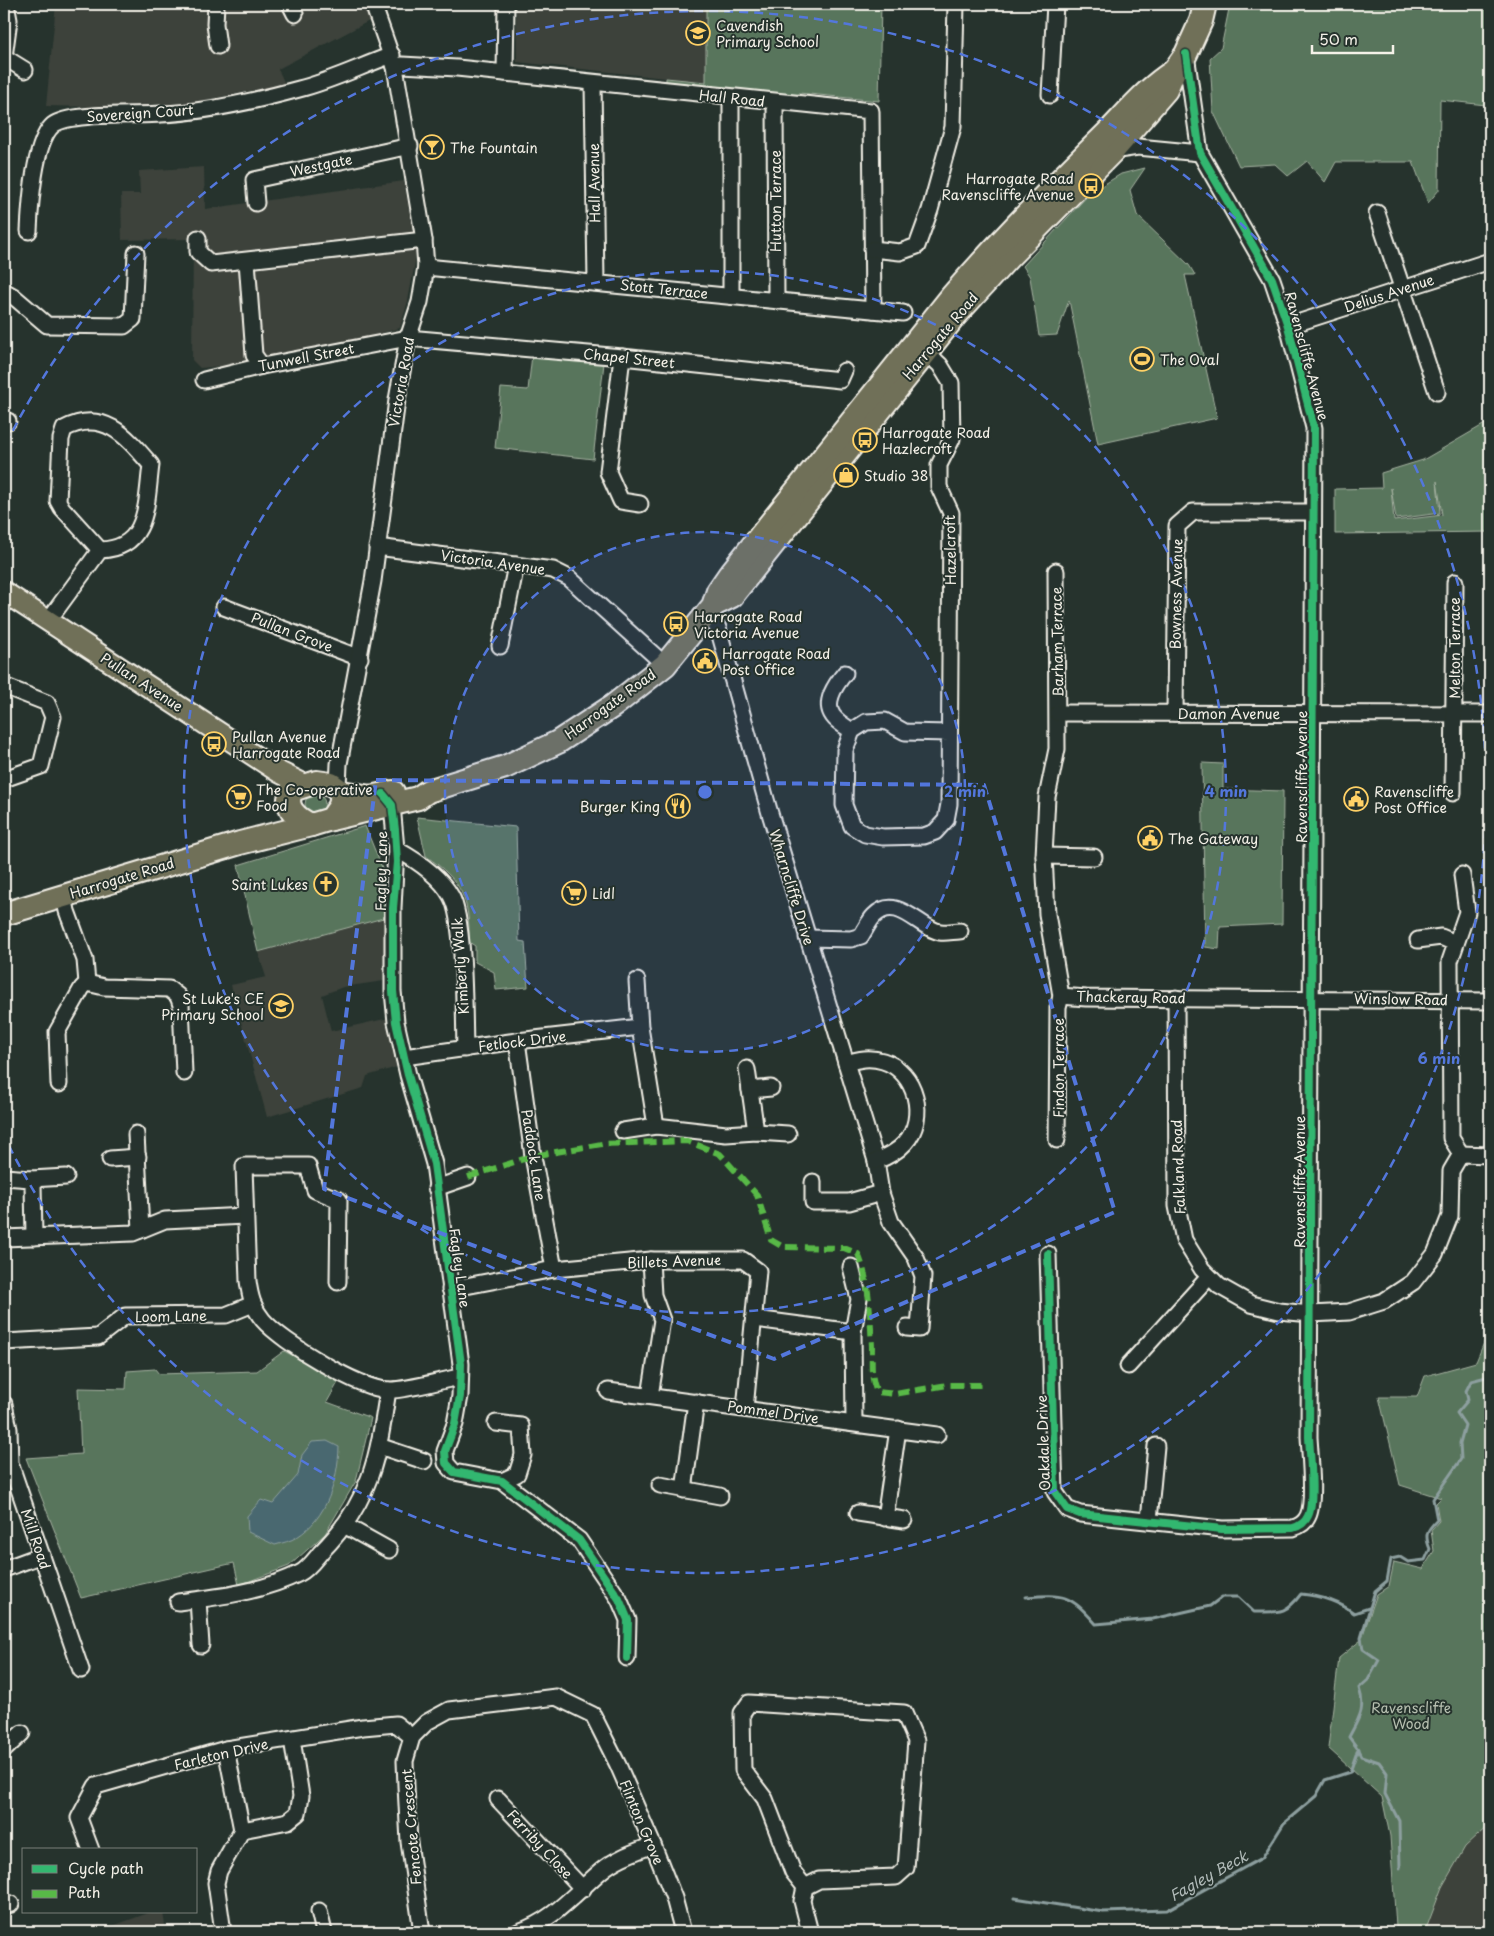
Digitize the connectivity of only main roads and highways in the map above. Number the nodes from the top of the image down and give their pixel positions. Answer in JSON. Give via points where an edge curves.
{"nodes":[{"id":1,"x":1206,"y":4,"type":"edge"},
{"id":2,"x":1180,"y":63,"type":"junction"},
{"id":3,"x":4,"y":592,"type":"edge"},
{"id":4,"x":710,"y":610,"type":"junction"},
{"id":5,"x":309,"y":787,"type":"junction"},
{"id":6,"x":383,"y":803,"type":"junction"},
{"id":7,"x":321,"y":822,"type":"junction"},
{"id":8,"x":240,"y":843,"type":"junction"},
{"id":9,"x":4,"y":914,"type":"edge"}],
"edges":[{"from":1,"to":2,"type":"highway","name":"Harrogate Road"},
{"from":2,"to":4,"type":"highway","name":"Harrogate Road","via":[[1153,84],[1087,150],[951,297],[729,575]]},
{"from":2,"to":4,"type":"highway","name":"Harrogate Road","via":[[1166,90],[1113,151],[956,315],[732,596]]},
{"from":3,"to":5,"type":"main road","name":"Pullan Avenue"},
{"from":4,"to":6,"type":"highway","name":"Harrogate Road","via":[[665,665],[613,706],[558,742],[505,766],[428,791],[412,787]]},
{"from":5,"to":6,"type":"highway","name":"Harrogate Road","via":[[375,797]]},
{"from":5,"to":7,"type":"highway","via":[[293,814]]},
{"from":5,"to":7,"type":"highway","via":[[340,806]]},
{"from":5,"to":8,"type":"highway","via":[[270,826]]},
{"from":6,"to":7,"type":"highway","name":"Harrogate Road"},
{"from":7,"to":8,"type":"highway","name":"Harrogate Road"},
{"from":8,"to":9,"type":"highway","name":"Harrogate Road"}]}
